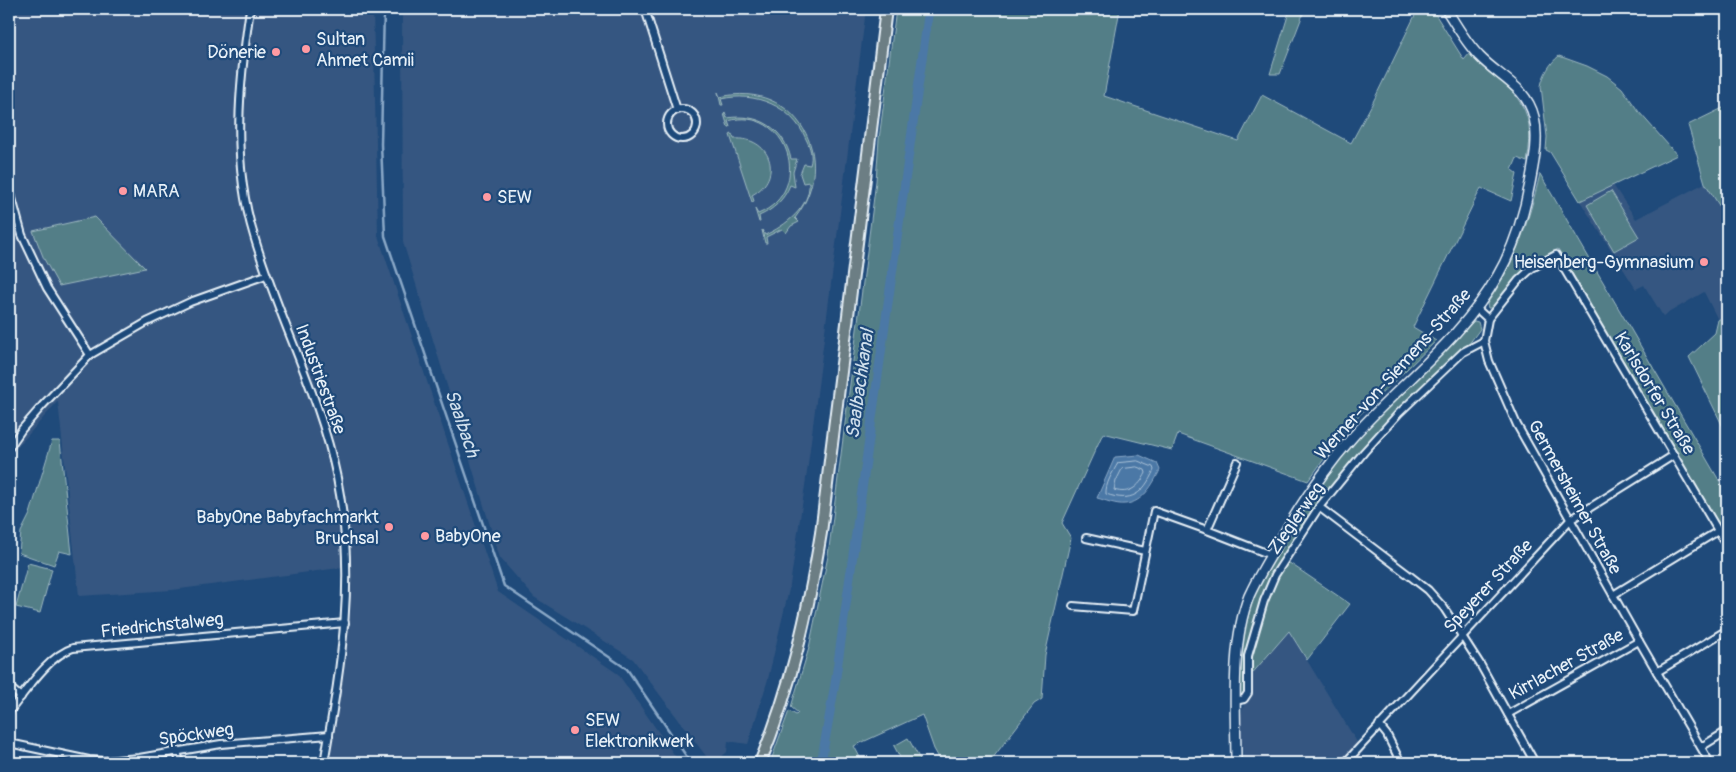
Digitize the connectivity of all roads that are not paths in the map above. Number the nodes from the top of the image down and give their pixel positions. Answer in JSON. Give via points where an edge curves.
{"nodes":[{"id":1,"x":250,"y":9,"type":"edge"},
{"id":2,"x":645,"y":9,"type":"edge"},
{"id":3,"x":886,"y":9,"type":"edge"},
{"id":4,"x":1446,"y":9,"type":"edge"},
{"id":5,"x":677,"y":110,"type":"junction"},
{"id":6,"x":9,"y":187,"type":"edge"},
{"id":7,"x":1556,"y":255,"type":"joint"},
{"id":8,"x":266,"y":275,"type":"junction"},
{"id":9,"x":1476,"y":308,"type":"junction"},
{"id":10,"x":1488,"y":319,"type":"junction"},
{"id":11,"x":1484,"y":341,"type":"junction"},
{"id":12,"x":90,"y":355,"type":"junction"},
{"id":13,"x":9,"y":448,"type":"edge"},
{"id":14,"x":1674,"y":455,"type":"junction"},
{"id":15,"x":1236,"y":462,"type":"dead end"},
{"id":16,"x":1319,"y":507,"type":"junction"},
{"id":17,"x":1570,"y":520,"type":"junction"},
{"id":18,"x":1207,"y":530,"type":"junction"},
{"id":19,"x":1718,"y":531,"type":"junction"},
{"id":20,"x":1086,"y":538,"type":"dead end"},
{"id":21,"x":1727,"y":546,"type":"edge"},
{"id":22,"x":1145,"y":551,"type":"junction"},
{"id":23,"x":1271,"y":555,"type":"junction"},
{"id":24,"x":1613,"y":594,"type":"junction"},
{"id":25,"x":1073,"y":606,"type":"dead end"},
{"id":26,"x":345,"y":623,"type":"junction"},
{"id":27,"x":1727,"y":630,"type":"edge"},
{"id":28,"x":1462,"y":635,"type":"junction"},
{"id":29,"x":1639,"y":641,"type":"junction"},
{"id":30,"x":1657,"y":672,"type":"junction"},
{"id":31,"x":9,"y":687,"type":"edge"},
{"id":32,"x":21,"y":697,"type":"junction"},
{"id":33,"x":1235,"y":701,"type":"junction"},
{"id":34,"x":9,"y":712,"type":"edge"},
{"id":35,"x":1508,"y":714,"type":"junction"},
{"id":36,"x":1379,"y":726,"type":"junction"},
{"id":37,"x":1727,"y":731,"type":"edge"},
{"id":38,"x":329,"y":735,"type":"junction"},
{"id":39,"x":9,"y":743,"type":"edge"},
{"id":40,"x":1701,"y":747,"type":"junction"},
{"id":41,"x":177,"y":751,"type":"junction"},
{"id":42,"x":180,"y":763,"type":"edge"},
{"id":43,"x":324,"y":763,"type":"edge"},
{"id":44,"x":760,"y":763,"type":"edge"},
{"id":45,"x":1236,"y":763,"type":"edge"},
{"id":46,"x":1345,"y":763,"type":"edge"},
{"id":47,"x":1400,"y":763,"type":"edge"},
{"id":48,"x":1535,"y":763,"type":"edge"},
{"id":49,"x":1710,"y":763,"type":"edge"}],
"edges":[{"from":1,"to":8,"type":"street","name":"Industriestraße","via":[[241,74],[239,151],[244,194]]},
{"from":2,"to":5,"type":"street"},
{"from":3,"to":44,"type":"main road","via":[[815,572],[798,648]]},
{"from":4,"to":9,"type":"main road","name":"Werner-von-Siemens-Straße","via":[[1471,48],[1526,97],[1536,128],[1535,154],[1522,218],[1498,275]]},
{"from":5,"to":5,"type":"street","via":[[670,115],[668,129],[679,139],[688,138],[696,131],[698,121],[688,110]]},
{"from":6,"to":12,"type":"street","via":[[22,235],[47,288]]},
{"from":7,"to":10,"type":"street","name":"Germersheimer Straße","via":[[1532,268],[1518,281]]},
{"from":7,"to":14,"type":"street","name":"Karlsdorfer Straße"},
{"from":8,"to":12,"type":"street","via":[[190,302]]},
{"from":8,"to":26,"type":"street","name":"Industriestraße","via":[[320,414],[337,477],[345,535]]},
{"from":9,"to":10,"type":"street"},
{"from":9,"to":23,"type":"main road","name":"Werner-von-Siemens-Straße","via":[[1442,348],[1350,441],[1298,509]]},
{"from":10,"to":11,"type":"street","name":"Germersheimer Straße"},
{"from":11,"to":16,"type":"street","name":"Zieglerweg","via":[[1463,352],[1399,413]]},
{"from":11,"to":17,"type":"street","name":"Germersheimer Straße","via":[[1506,404]]},
{"from":12,"to":13,"type":"street","via":[[42,406]]},
{"from":14,"to":17,"type":"street","name":"Speyerer Straße"},
{"from":14,"to":19,"type":"street","name":"Karlsdorfer Straße"},
{"from":15,"to":18,"type":"street"},
{"from":16,"to":28,"type":"street","via":[[1428,590]]},
{"from":16,"to":33,"type":"street","name":"Zieglerweg","via":[[1275,575],[1248,656],[1248,693],[1244,699]]},
{"from":17,"to":24,"type":"street","name":"Germersheimer Straße"},
{"from":17,"to":28,"type":"street","name":"Speyerer Straße"},
{"from":18,"to":22,"type":"street","via":[[1154,511]]},
{"from":18,"to":23,"type":"street"},
{"from":19,"to":21,"type":"street","name":"Karlsdorfer Straße"},
{"from":19,"to":24,"type":"street"},
{"from":20,"to":22,"type":"street"},
{"from":22,"to":25,"type":"street","via":[[1133,611]]},
{"from":23,"to":33,"type":"main road","name":"Werner-von-Siemens-Straße","via":[[1245,609],[1236,656]]},
{"from":24,"to":29,"type":"street","name":"Germersheimer Straße"},
{"from":26,"to":32,"type":"street","name":"Friedrichstalweg","via":[[73,648],[53,658]]},
{"from":26,"to":38,"type":"street","name":"Industriestraße"},
{"from":27,"to":30,"type":"street"},
{"from":28,"to":35,"type":"street"},
{"from":28,"to":36,"type":"street","name":"Speyerer Straße"},
{"from":29,"to":30,"type":"street","name":"Germersheimer Straße"},
{"from":29,"to":35,"type":"street","name":"Kirrlacher Straße"},
{"from":30,"to":40,"type":"street","name":"Germersheimer Straße"},
{"from":31,"to":32,"type":"street"},
{"from":32,"to":34,"type":"street","name":"Friedrichstalweg"},
{"from":33,"to":45,"type":"main road","name":"Werner-von-Siemens-Straße"},
{"from":35,"to":48,"type":"street"},
{"from":36,"to":46,"type":"street","name":"Speyerer Straße"},
{"from":36,"to":47,"type":"street","via":[[1387,735]]},
{"from":37,"to":40,"type":"street"},
{"from":38,"to":41,"type":"street","name":"Spöckweg"},
{"from":38,"to":43,"type":"street","name":"Industriestraße"},
{"from":39,"to":41,"type":"street","name":"Spöckweg","via":[[104,761]]},
{"from":40,"to":49,"type":"street","name":"Germersheimer Straße"},
{"from":41,"to":42,"type":"street"}]}
